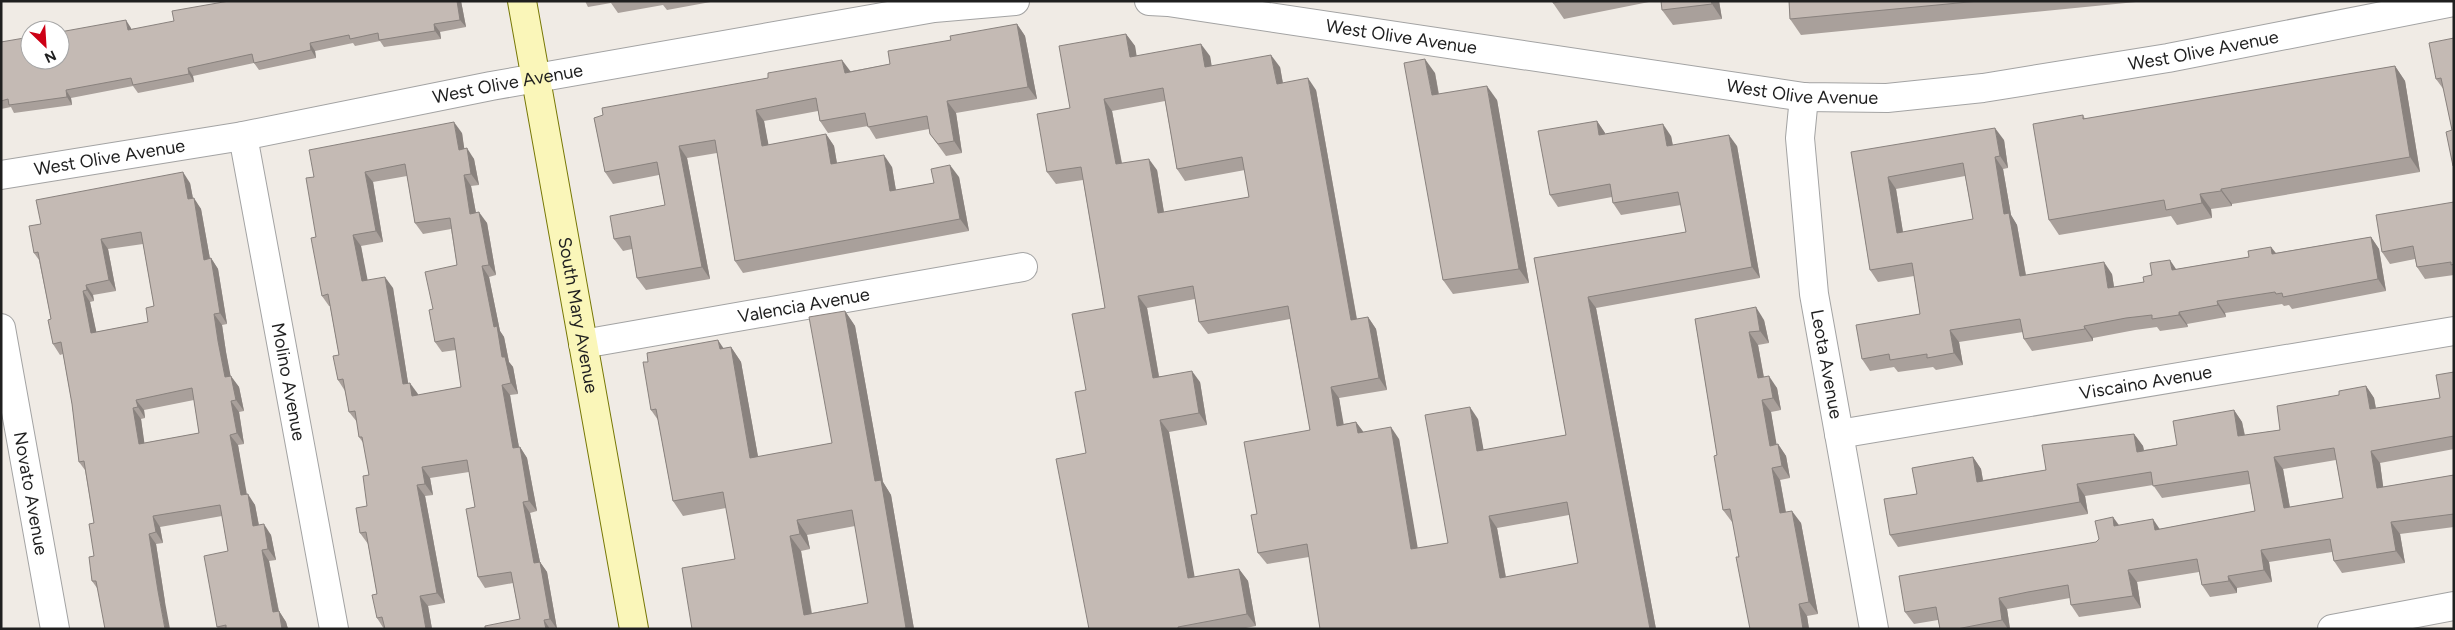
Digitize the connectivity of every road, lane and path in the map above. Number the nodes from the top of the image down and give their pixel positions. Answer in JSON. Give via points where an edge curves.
{"nodes":[{"id":1,"x":522,"y":1,"type":"edge"},
{"id":2,"x":1015,"y":1,"type":"edge"},
{"id":3,"x":1149,"y":1,"type":"edge"},
{"id":4,"x":2454,"y":2,"type":"edge"},
{"id":5,"x":536,"y":78,"type":"junction"},
{"id":6,"x":1804,"y":97,"type":"junction"},
{"id":7,"x":244,"y":136,"type":"junction"},
{"id":8,"x":1,"y":174,"type":"edge"},
{"id":9,"x":1023,"y":267,"type":"dead end"},
{"id":10,"x":1,"y":328,"type":"edge"},
{"id":11,"x":2454,"y":331,"type":"edge"},
{"id":12,"x":583,"y":344,"type":"junction"},
{"id":13,"x":1839,"y":434,"type":"junction"},
{"id":14,"x":2454,"y":606,"type":"edge"},
{"id":15,"x":55,"y":629,"type":"edge"},
{"id":16,"x":334,"y":629,"type":"edge"},
{"id":17,"x":634,"y":629,"type":"edge"},
{"id":18,"x":1874,"y":629,"type":"edge"},
{"id":19,"x":2332,"y":629,"type":"edge"}],
"edges":[{"from":1,"to":5,"type":"main road","name":"South Mary Avenue"},
{"from":2,"to":5,"type":"street","name":"West Olive Avenue","via":[[934,8]]},
{"from":3,"to":6,"type":"street","name":"West Olive Avenue","via":[[1330,25]]},
{"from":4,"to":6,"type":"street","name":"West Olive Avenue","via":[[2168,58],[1983,88],[1887,98]]},
{"from":5,"to":7,"type":"street","name":"West Olive Avenue"},
{"from":5,"to":12,"type":"main road","name":"South Mary Avenue"},
{"from":6,"to":13,"type":"street","name":"Leota Avenue","via":[[1800,138],[1814,294]]},
{"from":7,"to":8,"type":"street","name":"West Olive Avenue"},
{"from":7,"to":16,"type":"street","name":"Molino Avenue"},
{"from":9,"to":12,"type":"street","name":"Valencia Avenue"},
{"from":10,"to":15,"type":"street","name":"Novato Avenue"},
{"from":11,"to":13,"type":"street","name":"Viscaino Avenue"},
{"from":12,"to":17,"type":"main road","name":"South Mary Avenue"},
{"from":13,"to":18,"type":"street","name":"Leota Avenue"},
{"from":14,"to":19,"type":"street"}]}
